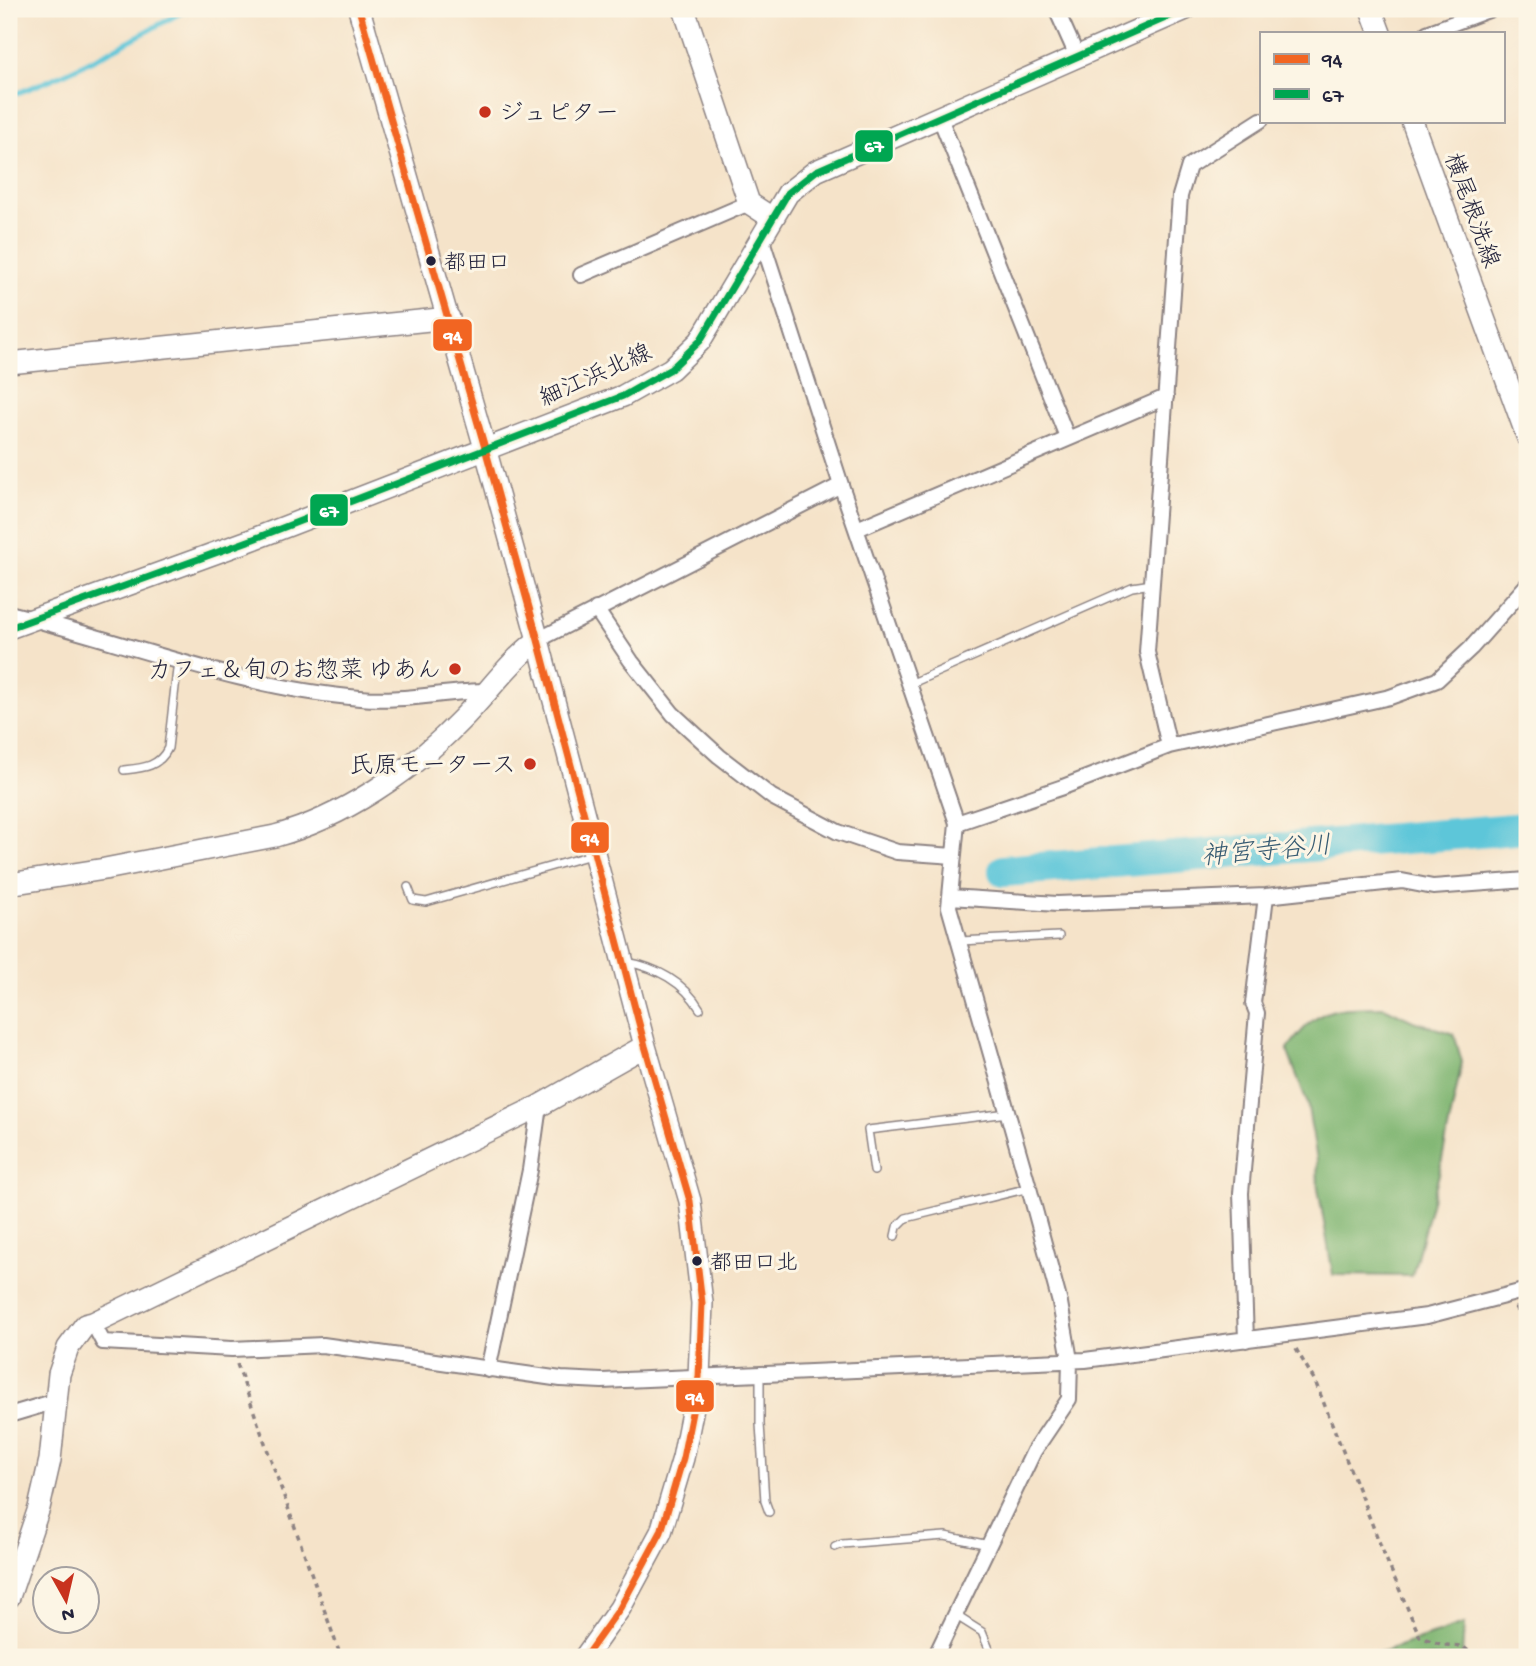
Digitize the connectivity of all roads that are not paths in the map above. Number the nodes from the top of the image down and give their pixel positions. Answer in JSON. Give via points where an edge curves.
{"nodes":[{"id":1,"x":359,"y":9,"type":"edge"},
{"id":2,"x":684,"y":9,"type":"edge"},
{"id":3,"x":1056,"y":9,"type":"edge"},
{"id":4,"x":1186,"y":9,"type":"edge"},
{"id":5,"x":1371,"y":9,"type":"edge"},
{"id":6,"x":1491,"y":9,"type":"edge"},
{"id":7,"x":1380,"y":32,"type":"edge"},
{"id":8,"x":1430,"y":32,"type":"edge"},
{"id":9,"x":1077,"y":56,"type":"junction"},
{"id":10,"x":940,"y":118,"type":"junction"},
{"id":11,"x":1260,"y":121,"type":"edge"},
{"id":12,"x":1412,"y":122,"type":"edge"},
{"id":13,"x":749,"y":203,"type":"junction"},
{"id":14,"x":772,"y":218,"type":"junction"},
{"id":15,"x":761,"y":237,"type":"junction"},
{"id":16,"x":581,"y":275,"type":"dead end"},
{"id":17,"x":449,"y":318,"type":"junction"},
{"id":18,"x":9,"y":363,"type":"edge"},
{"id":19,"x":1166,"y":397,"type":"junction"},
{"id":20,"x":1527,"y":436,"type":"edge"},
{"id":21,"x":1067,"y":437,"type":"junction"},
{"id":22,"x":485,"y":448,"type":"junction"},
{"id":23,"x":841,"y":485,"type":"junction"},
{"id":24,"x":857,"y":529,"type":"junction"},
{"id":25,"x":1152,"y":584,"type":"junction"},
{"id":26,"x":1527,"y":585,"type":"edge"},
{"id":27,"x":596,"y":610,"type":"junction"},
{"id":28,"x":9,"y":613,"type":"edge"},
{"id":29,"x":33,"y":619,"type":"junction"},
{"id":30,"x":9,"y":628,"type":"edge"},
{"id":31,"x":538,"y":640,"type":"junction"},
{"id":32,"x":178,"y":660,"type":"junction"},
{"id":33,"x":910,"y":684,"type":"junction"},
{"id":34,"x":488,"y":691,"type":"junction"},
{"id":35,"x":1169,"y":746,"type":"junction"},
{"id":36,"x":124,"y":770,"type":"dead end"},
{"id":37,"x":957,"y":823,"type":"junction"},
{"id":38,"x":595,"y":854,"type":"junction"},
{"id":39,"x":954,"y":856,"type":"junction"},
{"id":40,"x":1527,"y":880,"type":"edge"},
{"id":41,"x":9,"y":884,"type":"edge"},
{"id":42,"x":408,"y":887,"type":"dead end"},
{"id":43,"x":1266,"y":896,"type":"junction"},
{"id":44,"x":950,"y":897,"type":"junction"},
{"id":45,"x":1059,"y":936,"type":"dead end"},
{"id":46,"x":960,"y":941,"type":"junction"},
{"id":47,"x":623,"y":961,"type":"junction"},
{"id":48,"x":700,"y":1009,"type":"dead end"},
{"id":49,"x":645,"y":1046,"type":"junction"},
{"id":50,"x":539,"y":1106,"type":"junction"},
{"id":51,"x":1008,"y":1113,"type":"junction"},
{"id":52,"x":874,"y":1171,"type":"dead end"},
{"id":53,"x":1029,"y":1188,"type":"junction"},
{"id":54,"x":895,"y":1236,"type":"dead end"},
{"id":55,"x":1527,"y":1290,"type":"edge"},
{"id":56,"x":93,"y":1323,"type":"junction"},
{"id":57,"x":1246,"y":1340,"type":"junction"},
{"id":58,"x":1070,"y":1360,"type":"junction"},
{"id":59,"x":488,"y":1370,"type":"junction"},
{"id":60,"x":760,"y":1373,"type":"junction"},
{"id":61,"x":699,"y":1377,"type":"junction"},
{"id":62,"x":56,"y":1401,"type":"junction"},
{"id":63,"x":9,"y":1415,"type":"edge"},
{"id":64,"x":769,"y":1512,"type":"dead end"},
{"id":65,"x":989,"y":1545,"type":"junction"},
{"id":66,"x":835,"y":1547,"type":"dead end"},
{"id":67,"x":9,"y":1597,"type":"edge"},
{"id":68,"x":955,"y":1615,"type":"junction"},
{"id":69,"x":989,"y":1649,"type":"dead end"},
{"id":70,"x":585,"y":1657,"type":"edge"},
{"id":71,"x":935,"y":1657,"type":"edge"}],
"edges":[{"from":1,"to":17,"type":"street"},
{"from":2,"to":13,"type":"street"},
{"from":3,"to":9,"type":"street"},
{"from":4,"to":9,"type":"street","name":"細江浜北線"},
{"from":5,"to":7,"type":"street"},
{"from":6,"to":8,"type":"street"},
{"from":9,"to":10,"type":"street","name":"細江浜北線"},
{"from":10,"to":14,"type":"street","name":"細江浜北線","via":[[816,171],[788,193]]},
{"from":10,"to":21,"type":"street"},
{"from":11,"to":19,"type":"street","via":[[1189,166],[1180,196]]},
{"from":12,"to":20,"type":"street","name":"横尾根洗線"},
{"from":13,"to":14,"type":"street"},
{"from":13,"to":16,"type":"street"},
{"from":14,"to":15,"type":"street","name":"細江浜北線"},
{"from":15,"to":22,"type":"street","name":"細江浜北線","via":[[700,341],[671,369],[623,396]]},
{"from":15,"to":23,"type":"street"},
{"from":17,"to":18,"type":"street"},
{"from":17,"to":22,"type":"street"},
{"from":19,"to":21,"type":"street"},
{"from":19,"to":25,"type":"street"},
{"from":21,"to":24,"type":"street"},
{"from":22,"to":29,"type":"street","name":"細江浜北線"},
{"from":22,"to":31,"type":"street"},
{"from":23,"to":24,"type":"street"},
{"from":23,"to":27,"type":"street"},
{"from":24,"to":33,"type":"street"},
{"from":25,"to":33,"type":"lane","via":[[1132,587]]},
{"from":25,"to":35,"type":"street","via":[[1147,652]]},
{"from":26,"to":35,"type":"street","via":[[1437,680],[1390,697]]},
{"from":27,"to":31,"type":"street"},
{"from":27,"to":39,"type":"street","via":[[673,713],[772,797],[838,832],[897,852]]},
{"from":28,"to":29,"type":"street"},
{"from":29,"to":30,"type":"street","name":"細江浜北線"},
{"from":29,"to":32,"type":"street"},
{"from":31,"to":34,"type":"street"},
{"from":31,"to":38,"type":"street"},
{"from":32,"to":34,"type":"street","via":[[304,691],[359,698]]},
{"from":32,"to":36,"type":"lane","via":[[168,748],[150,767]]},
{"from":33,"to":37,"type":"street"},
{"from":34,"to":41,"type":"street","via":[[410,765],[349,806],[296,831],[191,854]]},
{"from":35,"to":37,"type":"street"},
{"from":37,"to":39,"type":"street"},
{"from":38,"to":42,"type":"lane","via":[[426,902],[413,900]]},
{"from":38,"to":47,"type":"street"},
{"from":39,"to":44,"type":"street"},
{"from":40,"to":43,"type":"street","via":[[1433,887],[1402,881]]},
{"from":43,"to":44,"type":"street","via":[[1056,904]]},
{"from":43,"to":57,"type":"street","via":[[1253,1003],[1257,1013],[1241,1194]]},
{"from":44,"to":46,"type":"street"},
{"from":45,"to":46,"type":"lane"},
{"from":46,"to":51,"type":"street"},
{"from":47,"to":48,"type":"lane","via":[[673,979]]},
{"from":47,"to":49,"type":"street"},
{"from":49,"to":50,"type":"street"},
{"from":49,"to":61,"type":"street","via":[[690,1201],[702,1303]]},
{"from":50,"to":56,"type":"street"},
{"from":50,"to":59,"type":"street"},
{"from":51,"to":52,"type":"lane","via":[[868,1130]]},
{"from":51,"to":53,"type":"street"},
{"from":53,"to":54,"type":"lane","via":[[906,1218]]},
{"from":53,"to":58,"type":"street"},
{"from":55,"to":57,"type":"street","via":[[1427,1316]]},
{"from":56,"to":59,"type":"street","via":[[103,1342],[232,1349],[323,1345]]},
{"from":56,"to":62,"type":"street","via":[[85,1325],[68,1348]]},
{"from":57,"to":58,"type":"street"},
{"from":58,"to":60,"type":"street"},
{"from":58,"to":65,"type":"street","via":[[1069,1399],[1034,1451]]},
{"from":59,"to":61,"type":"street","via":[[602,1381]]},
{"from":60,"to":61,"type":"street"},
{"from":60,"to":64,"type":"lane"},
{"from":61,"to":70,"type":"street","via":[[683,1458],[661,1532],[621,1608]]},
{"from":62,"to":63,"type":"street"},
{"from":62,"to":67,"type":"street","via":[[42,1496]]},
{"from":65,"to":66,"type":"lane","via":[[945,1536]]},
{"from":65,"to":68,"type":"street"},
{"from":68,"to":69,"type":"lane","via":[[982,1632]]},
{"from":68,"to":71,"type":"street"}]}
